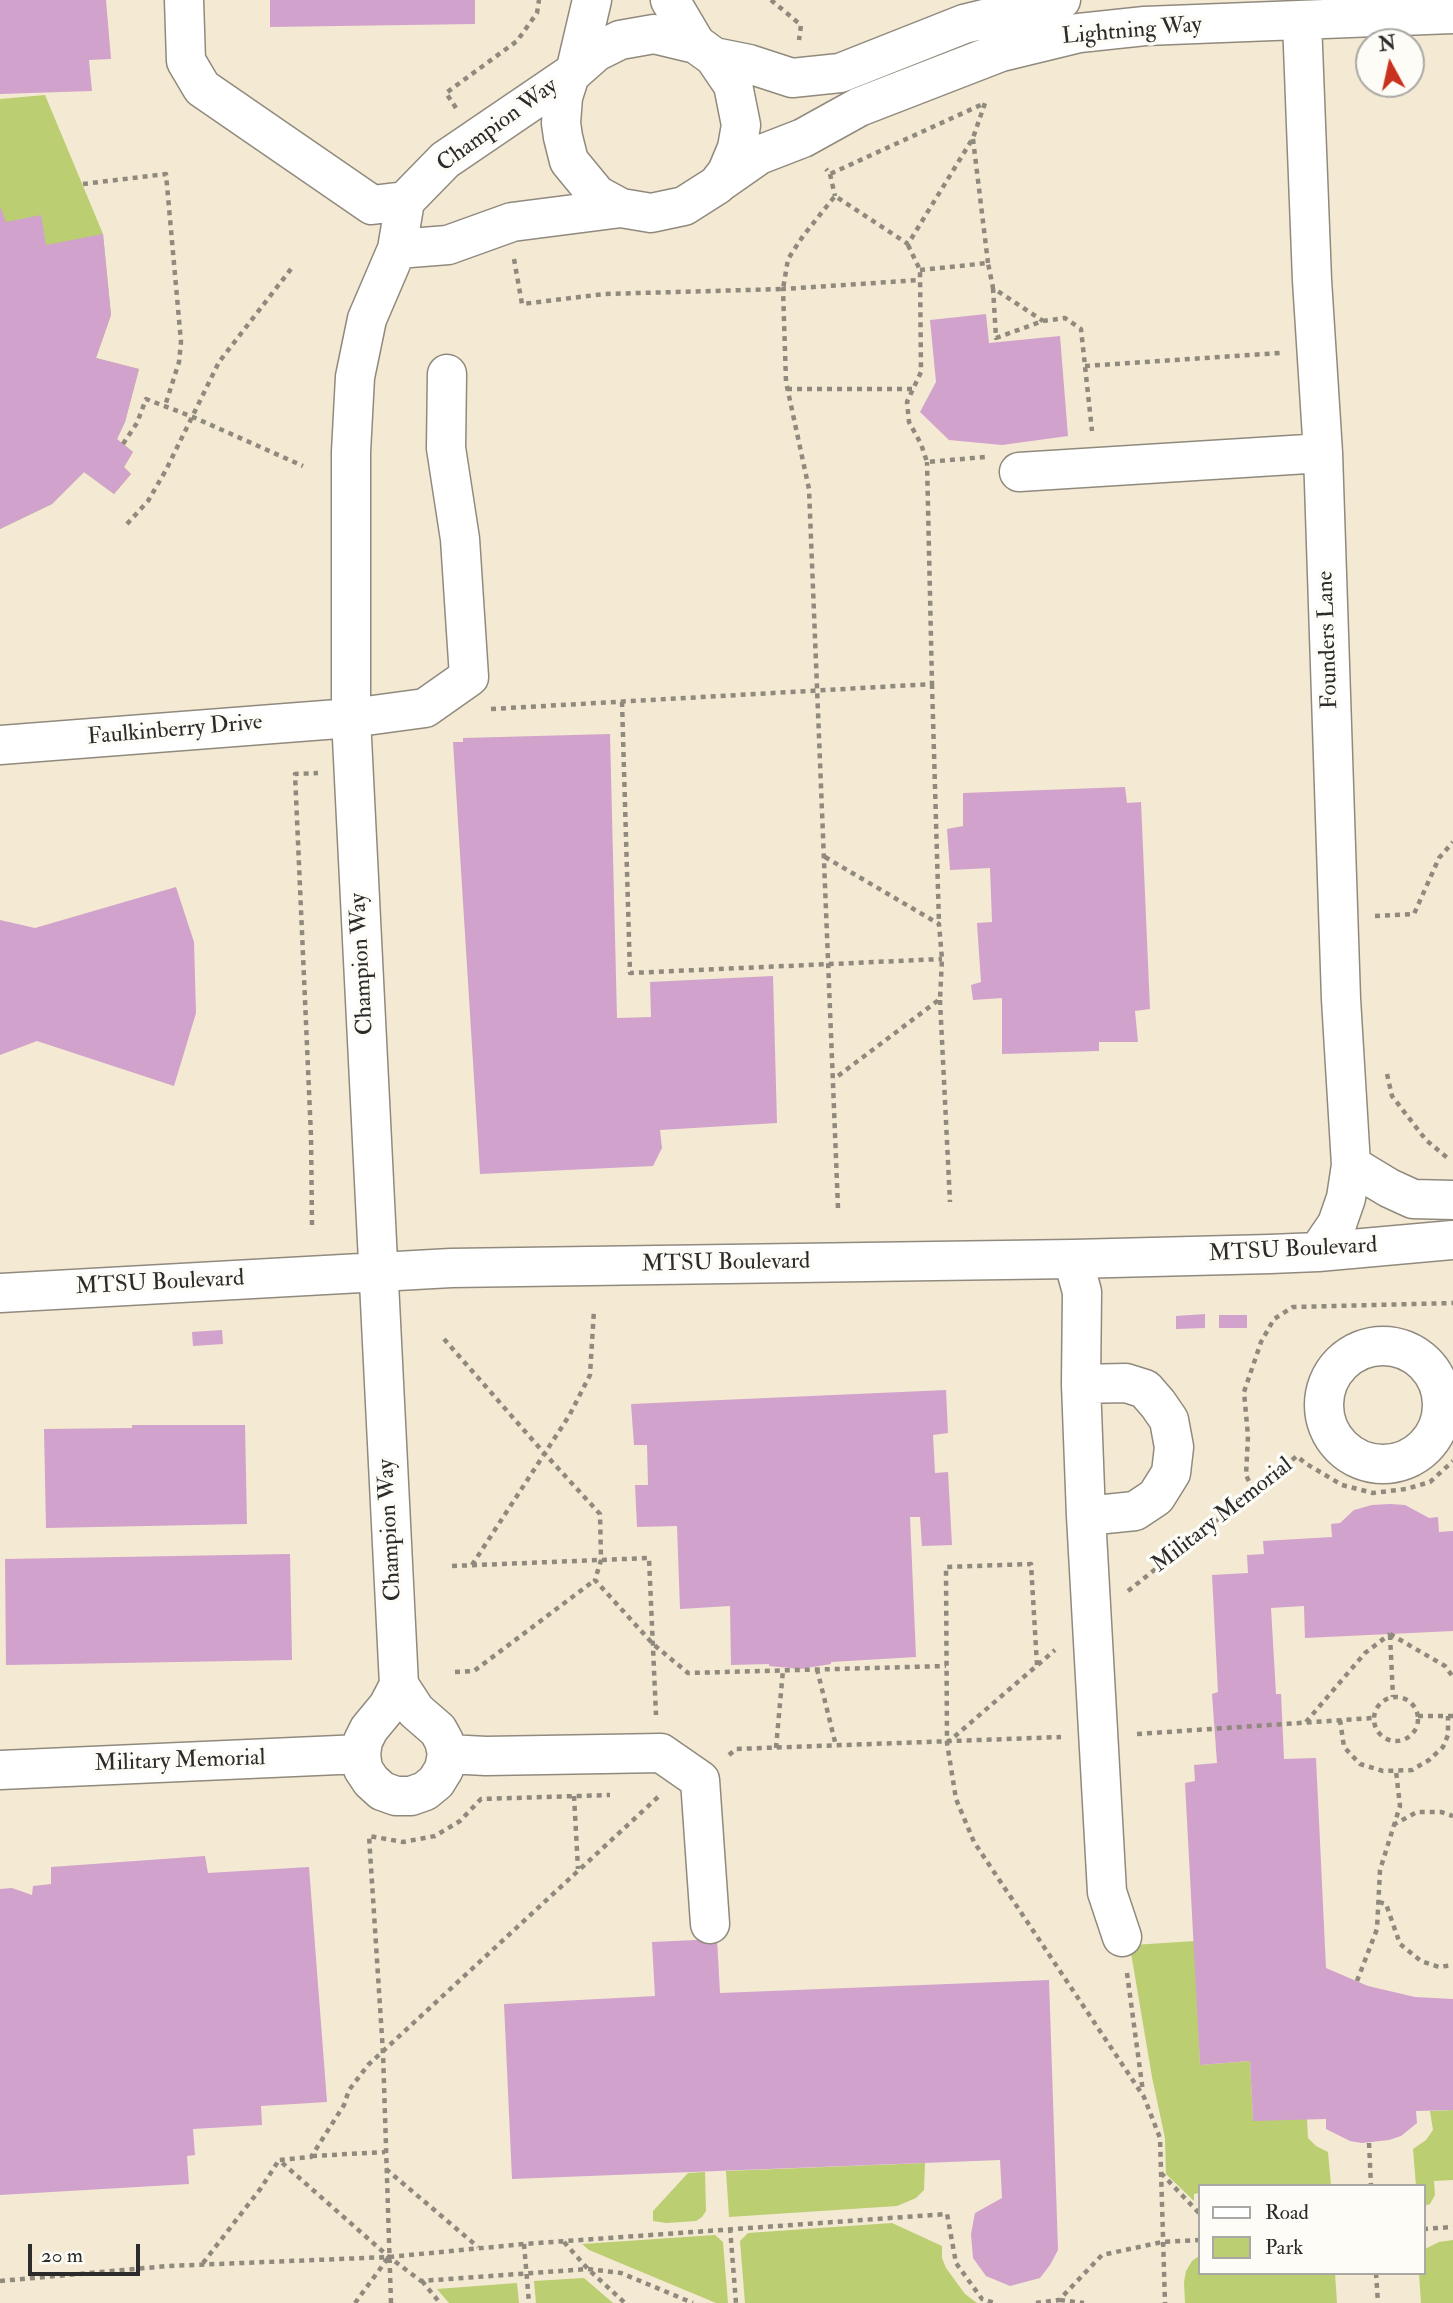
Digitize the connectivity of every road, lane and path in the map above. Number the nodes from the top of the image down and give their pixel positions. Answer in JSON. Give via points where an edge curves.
{"nodes":[{"id":1,"x":184,"y":0,"type":"edge"},
{"id":2,"x":592,"y":0,"type":"edge"},
{"id":3,"x":670,"y":0,"type":"edge"},
{"id":4,"x":1061,"y":0,"type":"edge"},
{"id":5,"x":1453,"y":15,"type":"edge"},
{"id":6,"x":1302,"y":21,"type":"junction"},
{"id":7,"x":705,"y":51,"type":"junction"},
{"id":8,"x":573,"y":71,"type":"junction"},
{"id":9,"x":972,"y":138,"type":"dead end"},
{"id":10,"x":830,"y":174,"type":"dead end"},
{"id":11,"x":83,"y":184,"type":"dead end"},
{"id":12,"x":718,"y":185,"type":"junction"},
{"id":13,"x":835,"y":196,"type":"dead end"},
{"id":14,"x":405,"y":201,"type":"junction"},
{"id":15,"x":621,"y":208,"type":"junction"},
{"id":16,"x":908,"y":244,"type":"dead end"},
{"id":17,"x":397,"y":249,"type":"junction"},
{"id":18,"x":988,"y":263,"type":"junction"},
{"id":19,"x":291,"y":269,"type":"dead end"},
{"id":20,"x":919,"y":270,"type":"junction"},
{"id":21,"x":919,"y":280,"type":"junction"},
{"id":22,"x":993,"y":288,"type":"junction"},
{"id":23,"x":1043,"y":321,"type":"junction"},
{"id":24,"x":1283,"y":353,"type":"dead end"},
{"id":25,"x":1085,"y":366,"type":"junction"},
{"id":26,"x":447,"y":374,"type":"dead end"},
{"id":27,"x":787,"y":389,"type":"junction"},
{"id":28,"x":913,"y":389,"type":"junction"},
{"id":29,"x":165,"y":405,"type":"junction"},
{"id":30,"x":193,"y":416,"type":"junction"},
{"id":31,"x":1093,"y":437,"type":"dead end"},
{"id":32,"x":123,"y":444,"type":"dead end"},
{"id":33,"x":1323,"y":453,"type":"junction"},
{"id":34,"x":927,"y":462,"type":"junction"},
{"id":35,"x":1004,"y":464,"type":"joint"},
{"id":36,"x":303,"y":466,"type":"dead end"},
{"id":37,"x":127,"y":524,"type":"dead end"},
{"id":38,"x":932,"y":684,"type":"junction"},
{"id":39,"x":818,"y":691,"type":"junction"},
{"id":40,"x":622,"y":702,"type":"junction"},
{"id":41,"x":485,"y":709,"type":"dead end"},
{"id":42,"x":351,"y":718,"type":"junction"},
{"id":43,"x":0,"y":745,"type":"edge"},
{"id":44,"x":353,"y":771,"type":"junction"},
{"id":45,"x":1453,"y":842,"type":"edge"},
{"id":46,"x":825,"y":857,"type":"junction"},
{"id":47,"x":1367,"y":916,"type":"dead end"},
{"id":48,"x":939,"y":924,"type":"junction"},
{"id":49,"x":942,"y":959,"type":"junction"},
{"id":50,"x":829,"y":965,"type":"junction"},
{"id":51,"x":940,"y":999,"type":"junction"},
{"id":52,"x":1386,"y":1072,"type":"dead end"},
{"id":53,"x":834,"y":1079,"type":"junction"},
{"id":54,"x":1451,"y":1161,"type":"dead end"},
{"id":55,"x":1351,"y":1165,"type":"junction"},
{"id":56,"x":1453,"y":1200,"type":"edge"},
{"id":57,"x":950,"y":1202,"type":"dead end"},
{"id":58,"x":838,"y":1208,"type":"dead end"},
{"id":59,"x":312,"y":1225,"type":"dead end"},
{"id":60,"x":1453,"y":1240,"type":"edge"},
{"id":61,"x":1318,"y":1252,"type":"junction"},
{"id":62,"x":1073,"y":1259,"type":"junction"},
{"id":63,"x":379,"y":1271,"type":"junction"},
{"id":64,"x":0,"y":1293,"type":"edge"},
{"id":65,"x":1453,"y":1303,"type":"edge"},
{"id":66,"x":594,"y":1310,"type":"dead end"},
{"id":67,"x":444,"y":1339,"type":"dead end"},
{"id":68,"x":1081,"y":1384,"type":"junction"},
{"id":69,"x":545,"y":1454,"type":"junction"},
{"id":70,"x":1453,"y":1461,"type":"edge"},
{"id":71,"x":1253,"y":1490,"type":"junction"},
{"id":72,"x":1086,"y":1516,"type":"junction"},
{"id":73,"x":601,"y":1560,"type":"junction"},
{"id":74,"x":471,"y":1565,"type":"junction"},
{"id":75,"x":452,"y":1566,"type":"dead end"},
{"id":76,"x":595,"y":1580,"type":"junction"},
{"id":77,"x":1121,"y":1596,"type":"dead end"},
{"id":78,"x":1390,"y":1634,"type":"junction"},
{"id":79,"x":653,"y":1644,"type":"junction"},
{"id":80,"x":1058,"y":1648,"type":"dead end"},
{"id":81,"x":1037,"y":1665,"type":"junction"},
{"id":82,"x":946,"y":1666,"type":"junction"},
{"id":83,"x":817,"y":1669,"type":"junction"},
{"id":84,"x":783,"y":1670,"type":"junction"},
{"id":85,"x":455,"y":1672,"type":"dead end"},
{"id":86,"x":1453,"y":1677,"type":"edge"},
{"id":87,"x":399,"y":1685,"type":"junction"},
{"id":88,"x":1394,"y":1697,"type":"junction"},
{"id":89,"x":1418,"y":1716,"type":"junction"},
{"id":90,"x":1450,"y":1716,"type":"edge"},
{"id":91,"x":1373,"y":1718,"type":"junction"},
{"id":92,"x":1340,"y":1720,"type":"junction"},
{"id":93,"x":1306,"y":1723,"type":"junction"},
{"id":94,"x":1131,"y":1734,"type":"dead end"},
{"id":95,"x":1066,"y":1737,"type":"dead end"},
{"id":96,"x":659,"y":1738,"type":"junction"},
{"id":97,"x":947,"y":1743,"type":"junction"},
{"id":98,"x":836,"y":1746,"type":"junction"},
{"id":99,"x":775,"y":1748,"type":"junction"},
{"id":100,"x":361,"y":1754,"type":"junction"},
{"id":101,"x":447,"y":1754,"type":"junction"},
{"id":102,"x":727,"y":1757,"type":"dead end"},
{"id":103,"x":0,"y":1770,"type":"edge"},
{"id":104,"x":1396,"y":1770,"type":"junction"},
{"id":105,"x":647,"y":1794,"type":"dead end"},
{"id":106,"x":623,"y":1795,"type":"dead end"},
{"id":107,"x":574,"y":1796,"type":"junction"},
{"id":108,"x":1453,"y":1816,"type":"edge"},
{"id":109,"x":1393,"y":1826,"type":"junction"},
{"id":110,"x":578,"y":1870,"type":"junction"},
{"id":111,"x":1379,"y":1902,"type":"junction"},
{"id":112,"x":710,"y":1924,"type":"dead end"},
{"id":113,"x":1122,"y":1937,"type":"joint"},
{"id":114,"x":1453,"y":1965,"type":"edge"},
{"id":115,"x":1357,"y":1981,"type":"dead end"},
{"id":116,"x":383,"y":2053,"type":"junction"},
{"id":117,"x":1144,"y":2097,"type":"junction"},
{"id":118,"x":1369,"y":2143,"type":"dead end"},
{"id":119,"x":385,"y":2152,"type":"junction"},
{"id":120,"x":311,"y":2157,"type":"junction"},
{"id":121,"x":279,"y":2160,"type":"junction"},
{"id":122,"x":385,"y":2169,"type":"junction"},
{"id":123,"x":1161,"y":2172,"type":"junction"},
{"id":124,"x":1371,"y":2184,"type":"edge"},
{"id":125,"x":1198,"y":2212,"type":"edge"},
{"id":126,"x":1453,"y":2227,"type":"edge"},
{"id":127,"x":730,"y":2228,"type":"junction"},
{"id":128,"x":1425,"y":2229,"type":"edge"},
{"id":129,"x":1198,"y":2240,"type":"edge"},
{"id":130,"x":564,"y":2241,"type":"junction"},
{"id":131,"x":1162,"y":2242,"type":"junction"},
{"id":132,"x":524,"y":2244,"type":"junction"},
{"id":133,"x":479,"y":2248,"type":"junction"},
{"id":134,"x":389,"y":2257,"type":"junction"},
{"id":135,"x":203,"y":2264,"type":"junction"},
{"id":136,"x":588,"y":2269,"type":"junction"},
{"id":137,"x":527,"y":2272,"type":"junction"},
{"id":138,"x":1376,"y":2275,"type":"edge"},
{"id":139,"x":0,"y":2281,"type":"edge"},
{"id":140,"x":421,"y":2281,"type":"junction"},
{"id":141,"x":1059,"y":2300,"type":"junction"},
{"id":142,"x":355,"y":2303,"type":"edge"},
{"id":143,"x":391,"y":2303,"type":"edge"},
{"id":144,"x":440,"y":2303,"type":"edge"},
{"id":145,"x":529,"y":2303,"type":"edge"},
{"id":146,"x":625,"y":2303,"type":"edge"},
{"id":147,"x":693,"y":2303,"type":"edge"},
{"id":148,"x":737,"y":2303,"type":"edge"},
{"id":149,"x":995,"y":2303,"type":"edge"},
{"id":150,"x":1036,"y":2303,"type":"edge"},
{"id":151,"x":1084,"y":2303,"type":"edge"},
{"id":152,"x":1165,"y":2303,"type":"edge"},
{"id":153,"x":1378,"y":2303,"type":"edge"}],
"edges":[{"from":1,"to":14,"type":"street","via":[[186,61],[202,88],[372,205]]},
{"from":2,"to":8,"type":"street","name":"Champion Way"},
{"from":3,"to":7,"type":"street"},
{"from":4,"to":7,"type":"street","name":"Lightning Way","via":[[964,24],[840,73],[792,78]]},
{"from":5,"to":6,"type":"street","name":"Lightning Way"},
{"from":6,"to":12,"type":"street","name":"Lightning Way","via":[[1145,26],[1079,33],[1001,52],[859,107],[760,155]]},
{"from":6,"to":33,"type":"street","name":"Founders Lane"},
{"from":7,"to":8,"type":"street","via":[[654,34],[620,40]]},
{"from":7,"to":12,"type":"street","via":[[733,85],[740,125],[737,148]]},
{"from":8,"to":14,"type":"street","name":"Champion Way","via":[[445,160]]},
{"from":8,"to":15,"type":"street","via":[[563,97],[561,123],[569,161],[597,195]]},
{"from":9,"to":18,"type":"path"},
{"from":10,"to":13,"type":"path"},
{"from":11,"to":29,"type":"path","via":[[166,174],[181,342]]},
{"from":12,"to":15,"type":"street","via":[[684,206],[652,213]]},
{"from":14,"to":17,"type":"street","name":"Champion Way"},
{"from":15,"to":17,"type":"street","via":[[512,222],[448,245]]},
{"from":16,"to":20,"type":"path"},
{"from":17,"to":42,"type":"street","name":"Champion Way","via":[[367,319],[355,377]]},
{"from":18,"to":20,"type":"path"},
{"from":18,"to":22,"type":"path"},
{"from":19,"to":30,"type":"path","via":[[219,362]]},
{"from":20,"to":21,"type":"path"},
{"from":21,"to":27,"type":"path","via":[[783,289]]},
{"from":21,"to":28,"type":"path","via":[[921,372]]},
{"from":22,"to":23,"type":"path"},
{"from":22,"to":23,"type":"path","via":[[996,338]]},
{"from":23,"to":25,"type":"path","via":[[1065,318],[1082,329]]},
{"from":24,"to":25,"type":"path"},
{"from":25,"to":31,"type":"path"},
{"from":26,"to":42,"type":"street","name":"Faulkinberry Drive","via":[[446,447],[460,539],[469,677],[425,708]]},
{"from":27,"to":28,"type":"path"},
{"from":27,"to":39,"type":"path","via":[[810,489]]},
{"from":28,"to":34,"type":"path","via":[[907,402],[909,422]]},
{"from":29,"to":30,"type":"path"},
{"from":29,"to":32,"type":"path","via":[[146,399]]},
{"from":30,"to":36,"type":"path"},
{"from":30,"to":37,"type":"path","via":[[148,501]]},
{"from":33,"to":35,"type":"street"},
{"from":33,"to":55,"type":"street","name":"Founders Lane"},
{"from":34,"to":35,"type":"path"},
{"from":34,"to":38,"type":"path"},
{"from":38,"to":39,"type":"path"},
{"from":38,"to":48,"type":"path"},
{"from":39,"to":40,"type":"path"},
{"from":39,"to":46,"type":"path"},
{"from":40,"to":41,"type":"path"},
{"from":40,"to":50,"type":"path","via":[[630,973]]},
{"from":42,"to":43,"type":"street","name":"Faulkinberry Drive"},
{"from":42,"to":44,"type":"street","name":"Champion Way"},
{"from":44,"to":59,"type":"path","via":[[295,774]]},
{"from":44,"to":63,"type":"street","name":"Champion Way"},
{"from":45,"to":47,"type":"path","via":[[1439,858],[1414,914]]},
{"from":46,"to":48,"type":"path"},
{"from":46,"to":50,"type":"path"},
{"from":48,"to":49,"type":"path"},
{"from":49,"to":50,"type":"path"},
{"from":49,"to":51,"type":"path"},
{"from":50,"to":53,"type":"path"},
{"from":51,"to":53,"type":"path"},
{"from":51,"to":57,"type":"path"},
{"from":52,"to":54,"type":"path","via":[[1392,1096],[1426,1140]]},
{"from":53,"to":58,"type":"path"},
{"from":55,"to":56,"type":"street","via":[[1413,1199]]},
{"from":55,"to":61,"type":"street","name":"Founders Lane","via":[[1346,1198]]},
{"from":60,"to":61,"type":"street","name":"MTSU Boulevard"},
{"from":61,"to":62,"type":"street","name":"MTSU Boulevard"},
{"from":62,"to":63,"type":"street","name":"MTSU Boulevard"},
{"from":62,"to":68,"type":"street","via":[[1082,1292]]},
{"from":63,"to":64,"type":"street","name":"MTSU Boulevard"},
{"from":63,"to":87,"type":"street","name":"Champion Way"},
{"from":65,"to":71,"type":"path","via":[[1293,1307],[1274,1319],[1244,1392],[1245,1475]]},
{"from":66,"to":69,"type":"path","via":[[590,1375]]},
{"from":67,"to":69,"type":"path"},
{"from":68,"to":72,"type":"street"},
{"from":68,"to":72,"type":"street","via":[[1126,1383],[1145,1389],[1169,1420],[1174,1447],[1171,1473],[1156,1497],[1135,1511]]},
{"from":69,"to":73,"type":"path","via":[[600,1514]]},
{"from":69,"to":74,"type":"path"},
{"from":70,"to":71,"type":"path","name":"Military Memorial","via":[[1430,1482],[1373,1493],[1342,1485],[1297,1456]]},
{"from":71,"to":77,"type":"path","name":"Military Memorial"},
{"from":72,"to":113,"type":"street","via":[[1107,1892]]},
{"from":73,"to":74,"type":"path"},
{"from":73,"to":76,"type":"path"},
{"from":73,"to":79,"type":"path","via":[[649,1558]]},
{"from":74,"to":75,"type":"path"},
{"from":76,"to":79,"type":"path"},
{"from":76,"to":85,"type":"path","via":[[474,1671]]},
{"from":78,"to":86,"type":"path","via":[[1445,1666]]},
{"from":78,"to":88,"type":"path"},
{"from":78,"to":93,"type":"path","via":[[1365,1653]]},
{"from":79,"to":84,"type":"path","via":[[688,1673]]},
{"from":79,"to":96,"type":"path"},
{"from":80,"to":81,"type":"path"},
{"from":81,"to":82,"type":"path","via":[[1031,1564],[946,1567]]},
{"from":81,"to":97,"type":"path"},
{"from":82,"to":83,"type":"path"},
{"from":82,"to":97,"type":"path"},
{"from":83,"to":84,"type":"path"},
{"from":83,"to":98,"type":"path"},
{"from":84,"to":99,"type":"path"},
{"from":87,"to":100,"type":"street","via":[[369,1729]]},
{"from":87,"to":101,"type":"street","via":[[416,1711],[438,1730]]},
{"from":88,"to":89,"type":"path","via":[[1411,1703]]},
{"from":88,"to":91,"type":"path","via":[[1379,1705]]},
{"from":89,"to":90,"type":"path"},
{"from":89,"to":91,"type":"path","via":[[1415,1730],[1397,1742],[1382,1738]]},
{"from":90,"to":104,"type":"path","via":[[1443,1747],[1412,1770]]},
{"from":91,"to":92,"type":"path"},
{"from":92,"to":93,"type":"path"},
{"from":92,"to":104,"type":"path","via":[[1344,1747],[1360,1764]]},
{"from":93,"to":94,"type":"path"},
{"from":95,"to":97,"type":"path"},
{"from":96,"to":101,"type":"street","via":[[486,1756]]},
{"from":96,"to":112,"type":"street","via":[[700,1780]]},
{"from":97,"to":98,"type":"path"},
{"from":97,"to":117,"type":"path","via":[[956,1799],[974,1842]]},
{"from":98,"to":99,"type":"path"},
{"from":99,"to":102,"type":"path","via":[[736,1749]]},
{"from":100,"to":101,"type":"street","via":[[363,1769],[382,1791],[411,1796],[436,1782]]},
{"from":100,"to":103,"type":"street","name":"Military Memorial"},
{"from":104,"to":109,"type":"path","via":[[1400,1806]]},
{"from":105,"to":110,"type":"path","via":[[660,1794]]},
{"from":106,"to":107,"type":"path"},
{"from":107,"to":110,"type":"path"},
{"from":107,"to":116,"type":"path","via":[[481,1799],[460,1821],[435,1836],[403,1842],[369,1836]]},
{"from":108,"to":109,"type":"path","via":[[1417,1812]]},
{"from":109,"to":111,"type":"path","via":[[1380,1870]]},
{"from":110,"to":116,"type":"path"},
{"from":111,"to":114,"type":"path","via":[[1387,1904],[1400,1944],[1421,1961],[1440,1967]]},
{"from":111,"to":115,"type":"path","via":[[1377,1929]]},
{"from":113,"to":117,"type":"path"},
{"from":116,"to":119,"type":"path"},
{"from":116,"to":120,"type":"path","via":[[357,2077]]},
{"from":117,"to":123,"type":"path","via":[[1160,2138]]},
{"from":118,"to":124,"type":"path"},
{"from":119,"to":120,"type":"path"},
{"from":119,"to":122,"type":"path"},
{"from":120,"to":121,"type":"path"},
{"from":121,"to":134,"type":"path"},
{"from":121,"to":135,"type":"path"},
{"from":122,"to":133,"type":"path"},
{"from":122,"to":134,"type":"path"},
{"from":123,"to":125,"type":"path"},
{"from":123,"to":131,"type":"path"},
{"from":126,"to":128,"type":"path"},
{"from":127,"to":130,"type":"path"},
{"from":127,"to":148,"type":"path"},
{"from":127,"to":149,"type":"path","via":[[947,2214],[956,2263],[982,2299]]},
{"from":129,"to":131,"type":"path"},
{"from":130,"to":132,"type":"path"},
{"from":130,"to":136,"type":"path"},
{"from":131,"to":141,"type":"path","via":[[1102,2255]]},
{"from":131,"to":152,"type":"path"},
{"from":132,"to":133,"type":"path"},
{"from":132,"to":137,"type":"path"},
{"from":133,"to":134,"type":"path"},
{"from":134,"to":135,"type":"path"},
{"from":134,"to":140,"type":"path"},
{"from":134,"to":142,"type":"path"},
{"from":134,"to":143,"type":"path"},
{"from":135,"to":139,"type":"path"},
{"from":136,"to":137,"type":"path"},
{"from":136,"to":146,"type":"path"},
{"from":136,"to":147,"type":"path","via":[[621,2273]]},
{"from":137,"to":140,"type":"path"},
{"from":137,"to":145,"type":"path"},
{"from":138,"to":153,"type":"path"},
{"from":140,"to":144,"type":"path"},
{"from":141,"to":150,"type":"path"},
{"from":141,"to":151,"type":"path"}]}
